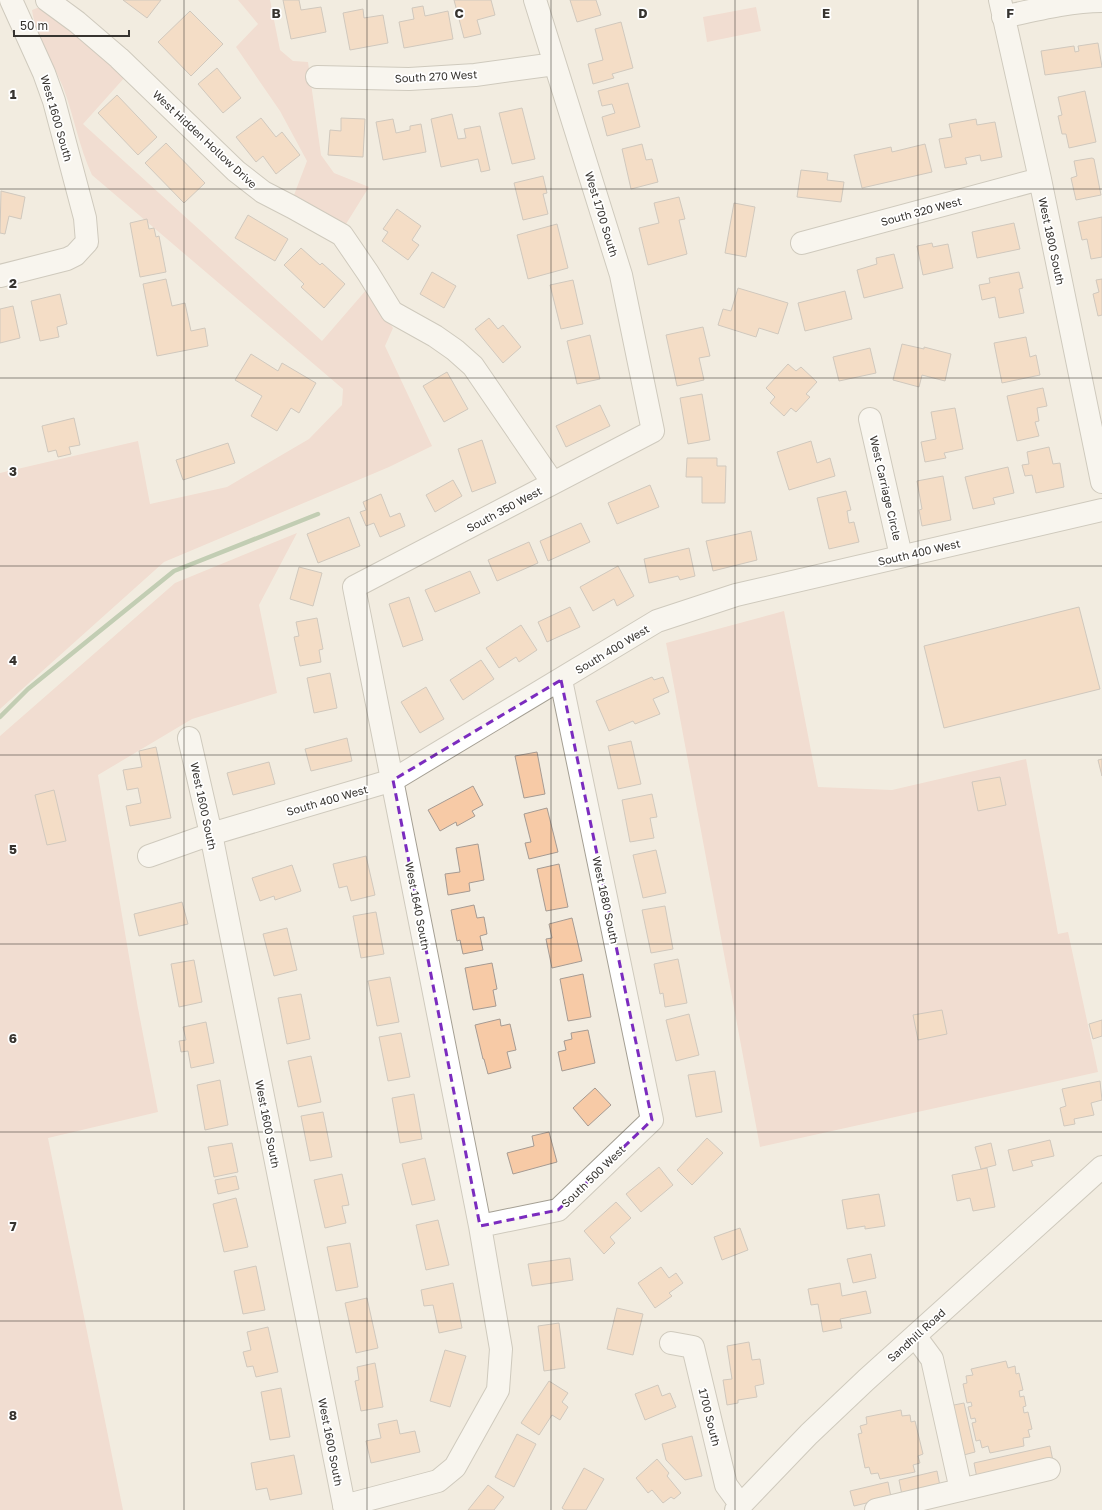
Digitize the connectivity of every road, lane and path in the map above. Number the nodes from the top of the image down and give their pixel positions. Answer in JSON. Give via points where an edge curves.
{"nodes":[{"id":1,"x":11,"y":0,"type":"edge"},
{"id":2,"x":47,"y":0,"type":"edge"},
{"id":3,"x":534,"y":0,"type":"edge"},
{"id":4,"x":1102,"y":1,"type":"edge"},
{"id":5,"x":1002,"y":8,"type":"edge"},
{"id":6,"x":555,"y":64,"type":"junction"},
{"id":7,"x":317,"y":77,"type":"dead end"},
{"id":8,"x":1040,"y":179,"type":"junction"},
{"id":9,"x":802,"y":243,"type":"dead end"},
{"id":10,"x":0,"y":276,"type":"edge"},
{"id":11,"x":870,"y":419,"type":"dead end"},
{"id":12,"x":654,"y":431,"type":"joint"},
{"id":13,"x":1102,"y":482,"type":"edge"},
{"id":14,"x":553,"y":483,"type":"junction"},
{"id":15,"x":1102,"y":510,"type":"edge"},
{"id":16,"x":901,"y":556,"type":"junction"},
{"id":17,"x":354,"y":587,"type":"joint"},
{"id":18,"x":561,"y":680,"type":"junction"},
{"id":19,"x":189,"y":738,"type":"dead end"},
{"id":20,"x":393,"y":780,"type":"junction"},
{"id":21,"x":211,"y":834,"type":"junction"},
{"id":22,"x":149,"y":856,"type":"dead end"},
{"id":23,"x":652,"y":1120,"type":"joint"},
{"id":24,"x":1102,"y":1168,"type":"edge"},
{"id":25,"x":480,"y":1226,"type":"junction"},
{"id":26,"x":915,"y":1336,"type":"junction"},
{"id":27,"x":671,"y":1343,"type":"dead end"},
{"id":28,"x":1049,"y":1469,"type":"dead end"},
{"id":29,"x":960,"y":1490,"type":"junction"},
{"id":30,"x":738,"y":1507,"type":"edge"},
{"id":31,"x":344,"y":1508,"type":"edge"},
{"id":32,"x":876,"y":1510,"type":"edge"}],
"edges":[{"from":1,"to":10,"type":"street","name":"West 1600 South","via":[[54,101],[85,218],[87,242],[75,255],[67,259]]},
{"from":2,"to":14,"type":"street","name":"West Hidden Hollow Drive","via":[[119,58],[236,171],[263,192],[342,235],[392,312],[435,336],[473,366]]},
{"from":3,"to":6,"type":"street","name":"West 1700 South"},
{"from":4,"to":5,"type":"street","via":[[1045,8]]},
{"from":5,"to":8,"type":"street","name":"West 1800 South"},
{"from":6,"to":7,"type":"street","name":"South 270 West","via":[[475,75],[410,79]]},
{"from":6,"to":12,"type":"street","name":"West 1700 South","via":[[621,275]]},
{"from":8,"to":9,"type":"street","name":"South 320 West"},
{"from":8,"to":13,"type":"street","name":"West 1800 South"},
{"from":11,"to":16,"type":"street","name":"West Carriage Circle"},
{"from":12,"to":14,"type":"street","name":"South 350 West"},
{"from":14,"to":17,"type":"street","name":"South 350 West"},
{"from":15,"to":16,"type":"street","name":"South 400 West"},
{"from":16,"to":18,"type":"street","name":"South 400 West","via":[[736,595],[657,621]]},
{"from":17,"to":20,"type":"street","name":"West 1640 South"},
{"from":18,"to":20,"type":"street","name":"South 400 West"},
{"from":18,"to":23,"type":"street","name":"West 1680 South"},
{"from":19,"to":21,"type":"street","name":"West 1600 South"},
{"from":20,"to":21,"type":"street","name":"South 400 West"},
{"from":20,"to":25,"type":"street","name":"West 1640 South"},
{"from":21,"to":22,"type":"street","name":"South 400 West"},
{"from":21,"to":31,"type":"street","name":"West 1600 South"},
{"from":23,"to":25,"type":"street","name":"South 500 West","via":[[558,1210]]},
{"from":24,"to":26,"type":"street","name":"Sandhill Road"},
{"from":25,"to":31,"type":"street","name":"West 1640 South","via":[[501,1348],[498,1390],[455,1467],[438,1481]]},
{"from":26,"to":29,"type":"street","via":[[932,1359]]},
{"from":26,"to":30,"type":"street","name":"Sandhill Road","via":[[809,1434]]},
{"from":27,"to":30,"type":"street","name":"1700 South","via":[[693,1347],[726,1485]]},
{"from":28,"to":29,"type":"street"},
{"from":29,"to":32,"type":"street"}]}
